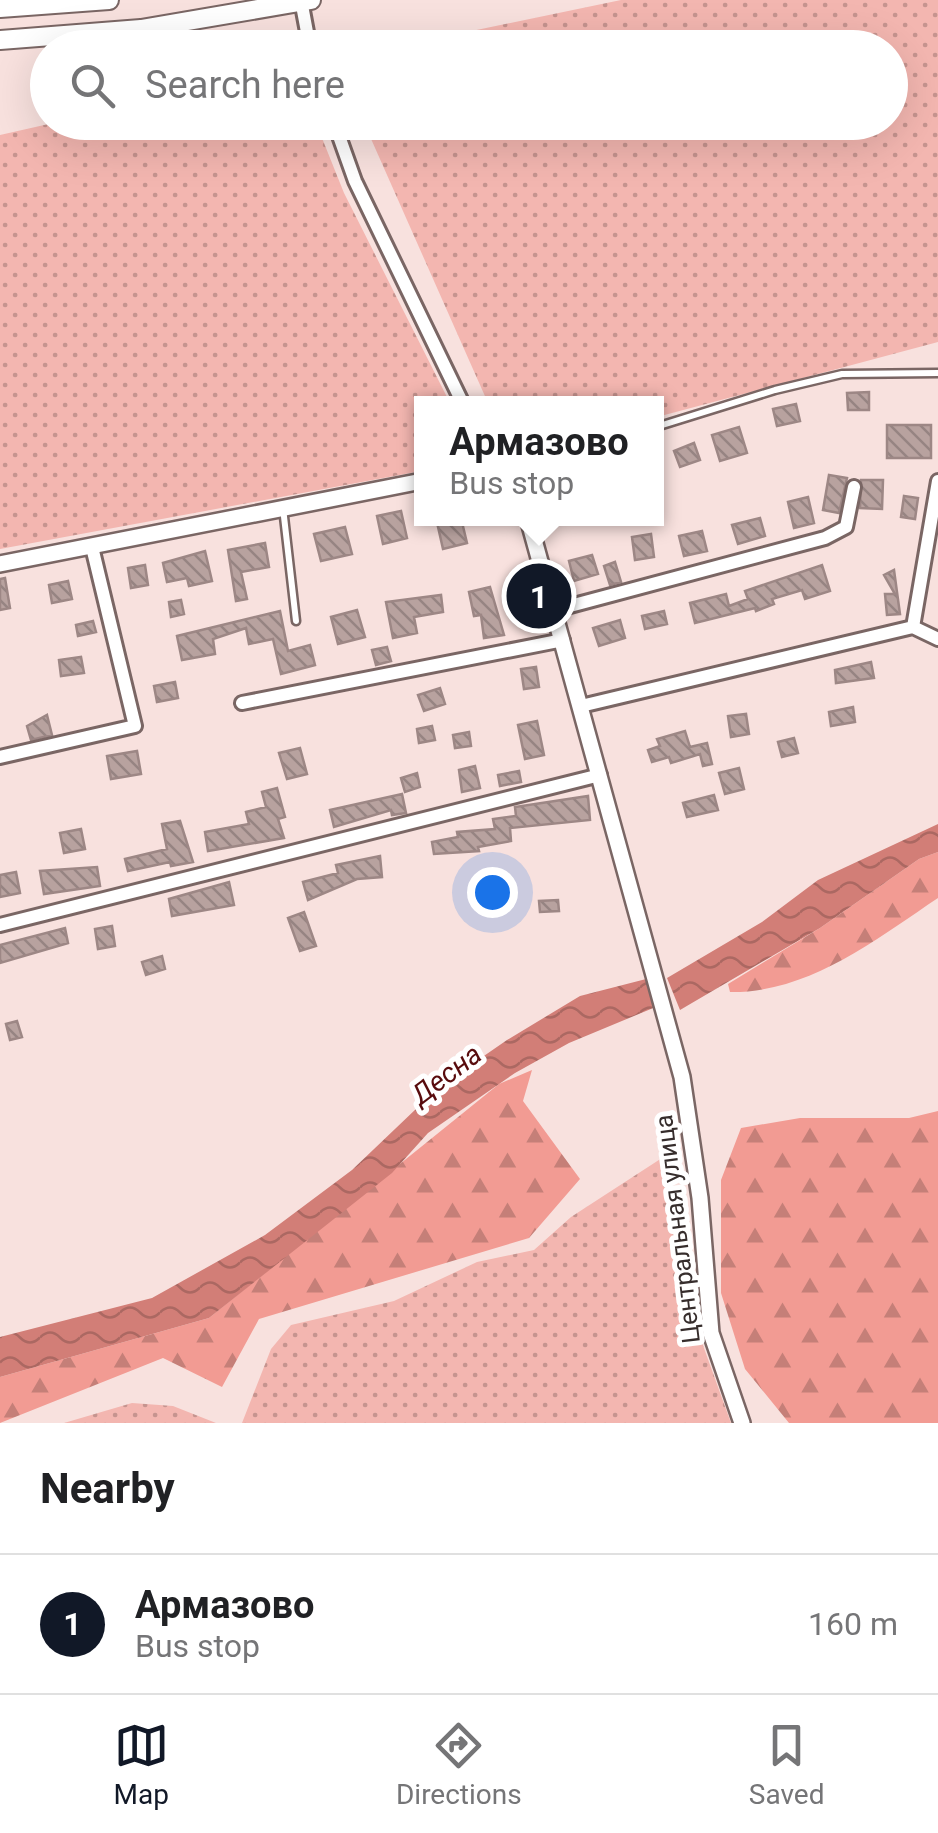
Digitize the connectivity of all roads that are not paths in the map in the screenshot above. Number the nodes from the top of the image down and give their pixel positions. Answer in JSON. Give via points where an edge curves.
{"nodes":[{"id":1,"x":109,"y":0,"type":"edge"},
{"id":2,"x":305,"y":0,"type":"edge"},
{"id":3,"x":0,"y":8,"type":"edge"},
{"id":4,"x":129,"y":30,"type":"edge"},
{"id":5,"x":308,"y":30,"type":"edge"},
{"id":6,"x":30,"y":38,"type":"edge"},
{"id":7,"x":0,"y":40,"type":"edge"},
{"id":8,"x":340,"y":140,"type":"edge"},
{"id":9,"x":938,"y":373,"type":"edge"},
{"id":10,"x":459,"y":396,"type":"edge"},
{"id":11,"x":664,"y":424,"type":"edge"},
{"id":12,"x":938,"y":481,"type":"edge"},
{"id":13,"x":414,"y":483,"type":"edge"},
{"id":14,"x":854,"y":487,"type":"dead end"},
{"id":15,"x":283,"y":508,"type":"junction"},
{"id":16,"x":530,"y":526,"type":"edge"},
{"id":17,"x":92,"y":547,"type":"junction"},
{"id":18,"x":0,"y":564,"type":"edge"},
{"id":19,"x":555,"y":610,"type":"junction"},
{"id":20,"x":296,"y":621,"type":"dead end"},
{"id":21,"x":913,"y":626,"type":"junction"},
{"id":22,"x":938,"y":639,"type":"edge"},
{"id":23,"x":563,"y":640,"type":"junction"},
{"id":24,"x":242,"y":703,"type":"dead end"},
{"id":25,"x":581,"y":706,"type":"junction"},
{"id":26,"x":0,"y":757,"type":"edge"},
{"id":27,"x":600,"y":775,"type":"junction"},
{"id":28,"x":0,"y":926,"type":"edge"},
{"id":29,"x":742,"y":1423,"type":"edge"}],
"edges":[{"from":1,"to":3,"type":"main road"},
{"from":2,"to":4,"type":"main road"},
{"from":2,"to":5,"type":"street"},
{"from":6,"to":7,"type":"main road"},
{"from":8,"to":10,"type":"street"},
{"from":9,"to":11,"type":"lane","via":[[842,374]]},
{"from":12,"to":21,"type":"street"},
{"from":13,"to":15,"type":"street"},
{"from":14,"to":19,"type":"street","via":[[846,527],[825,538]]},
{"from":15,"to":17,"type":"street"},
{"from":15,"to":20,"type":"lane"},
{"from":16,"to":19,"type":"street","name":"Центральная улица"},
{"from":17,"to":18,"type":"street"},
{"from":17,"to":26,"type":"street","via":[[135,726]]},
{"from":19,"to":23,"type":"street","name":"Центральная улица"},
{"from":21,"to":22,"type":"street"},
{"from":21,"to":25,"type":"street"},
{"from":23,"to":24,"type":"street"},
{"from":23,"to":25,"type":"street","name":"Центральная улица"},
{"from":25,"to":27,"type":"street","name":"Центральная улица"},
{"from":27,"to":28,"type":"street"},
{"from":27,"to":29,"type":"street","name":"Центральная улица","via":[[690,1115],[711,1332]]}]}
